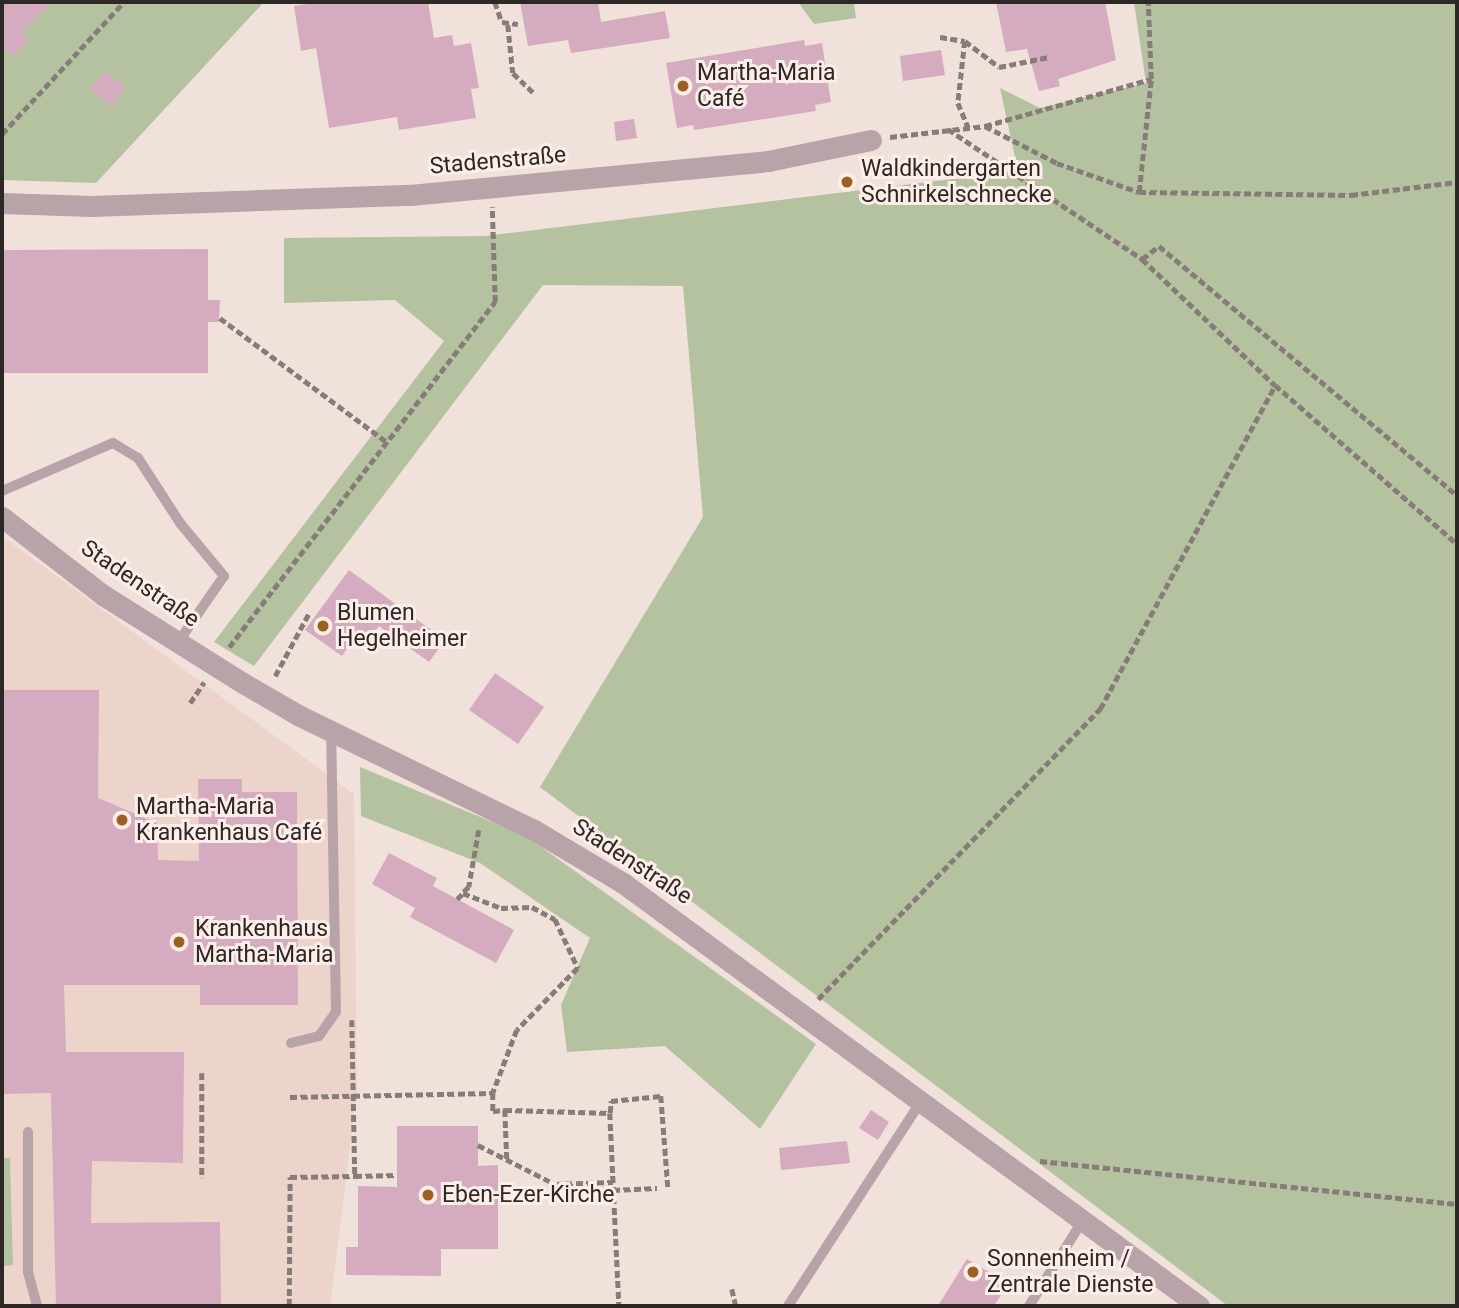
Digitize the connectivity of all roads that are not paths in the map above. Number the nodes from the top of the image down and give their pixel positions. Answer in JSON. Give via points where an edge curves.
{"nodes":[{"id":1,"x":871,"y":140,"type":"road end"},
{"id":2,"x":2,"y":203,"type":"edge"},
{"id":3,"x":2,"y":491,"type":"edge"},
{"id":4,"x":2,"y":517,"type":"edge"},
{"id":5,"x":179,"y":641,"type":"junction"},
{"id":6,"x":331,"y":730,"type":"junction"},
{"id":7,"x":291,"y":1043,"type":"dead end"},
{"id":8,"x":922,"y":1100,"type":"junction"},
{"id":9,"x":29,"y":1132,"type":"dead end"},
{"id":10,"x":1083,"y":1220,"type":"junction"},
{"id":11,"x":37,"y":1306,"type":"edge"},
{"id":12,"x":788,"y":1306,"type":"edge"},
{"id":13,"x":1029,"y":1306,"type":"edge"},
{"id":14,"x":1199,"y":1306,"type":"edge"}],
"edges":[{"from":1,"to":2,"type":"street","name":"Stadenstraße","via":[[768,161],[491,189],[91,206]]},
{"from":3,"to":5,"type":"lane","via":[[113,443],[138,458],[180,523],[224,576]]},
{"from":4,"to":5,"type":"street","name":"Stadenstraße","via":[[103,595]]},
{"from":5,"to":6,"type":"street","name":"Stadenstraße"},
{"from":6,"to":7,"type":"lane","via":[[336,1012],[319,1036]]},
{"from":6,"to":8,"type":"street","name":"Stadenstraße","via":[[534,830],[623,883]]},
{"from":8,"to":10,"type":"street","name":"Stadenstraße"},
{"from":8,"to":12,"type":"lane"},
{"from":9,"to":11,"type":"lane","via":[[28,1272]]},
{"from":10,"to":13,"type":"lane"},
{"from":10,"to":14,"type":"street","name":"Stadenstraße"}]}
